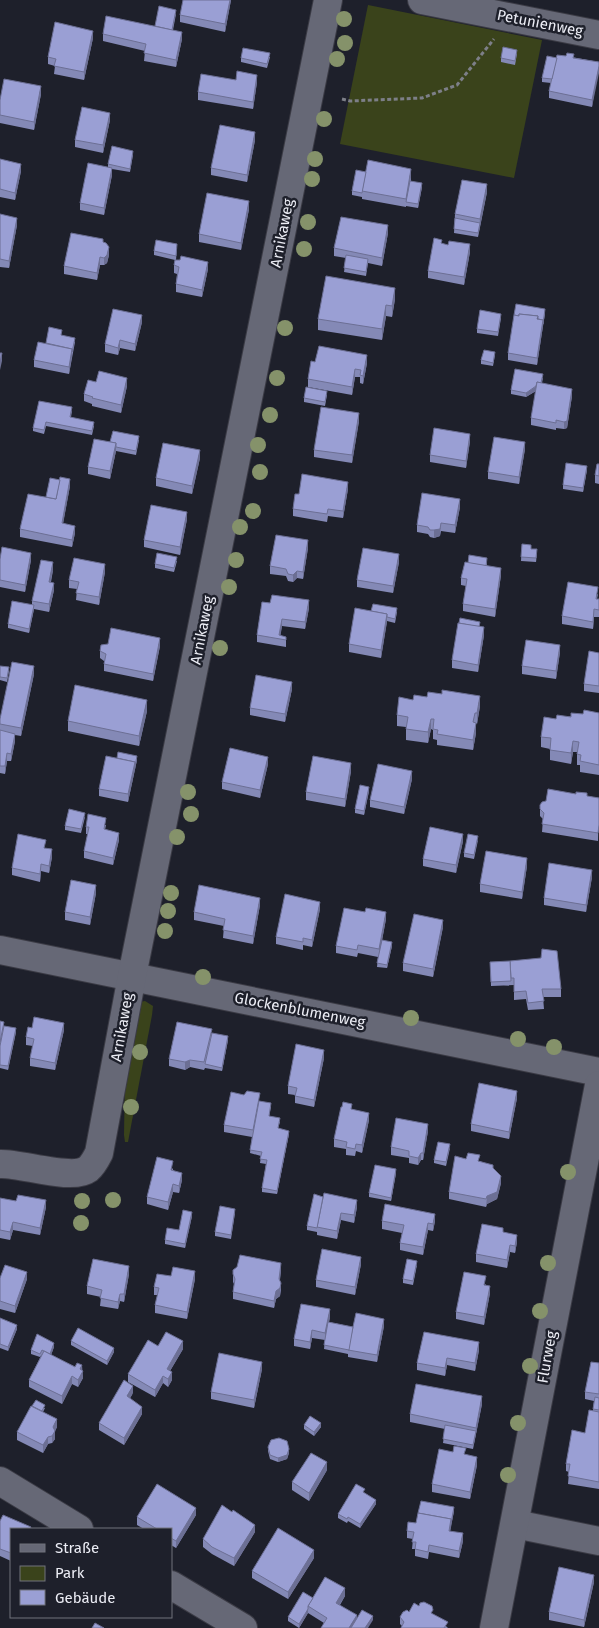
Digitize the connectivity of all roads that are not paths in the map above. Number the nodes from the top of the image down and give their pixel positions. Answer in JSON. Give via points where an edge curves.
{"nodes":[{"id":1,"x":328,"y":0,"type":"edge"},
{"id":2,"x":422,"y":0,"type":"edge"},
{"id":3,"x":599,"y":34,"type":"edge"},
{"id":4,"x":0,"y":950,"type":"edge"},
{"id":5,"x":132,"y":976,"type":"junction"},
{"id":6,"x":599,"y":1072,"type":"edge"},
{"id":7,"x":599,"y":1085,"type":"edge"},
{"id":8,"x":0,"y":1164,"type":"edge"},
{"id":9,"x":0,"y":1481,"type":"edge"},
{"id":10,"x":515,"y":1524,"type":"junction"},
{"id":11,"x":77,"y":1528,"type":"edge"},
{"id":12,"x":599,"y":1541,"type":"edge"},
{"id":13,"x":172,"y":1586,"type":"edge"},
{"id":14,"x":243,"y":1628,"type":"edge"},
{"id":15,"x":494,"y":1628,"type":"edge"}],
"edges":[{"from":1,"to":5,"type":"street","name":"Arnikaweg"},
{"from":2,"to":3,"type":"street","name":"Petunienweg"},
{"from":4,"to":5,"type":"street","name":"Glockenblumenweg"},
{"from":5,"to":6,"type":"street","name":"Glockenblumenweg"},
{"from":5,"to":8,"type":"street","name":"Arnikaweg","via":[[100,1153],[94,1162],[87,1170],[78,1173]]},
{"from":7,"to":10,"type":"street","name":"Flurweg"},
{"from":9,"to":11,"type":"street"},
{"from":10,"to":12,"type":"street"},
{"from":10,"to":15,"type":"street","name":"Flurweg"},
{"from":13,"to":14,"type":"street"}]}
